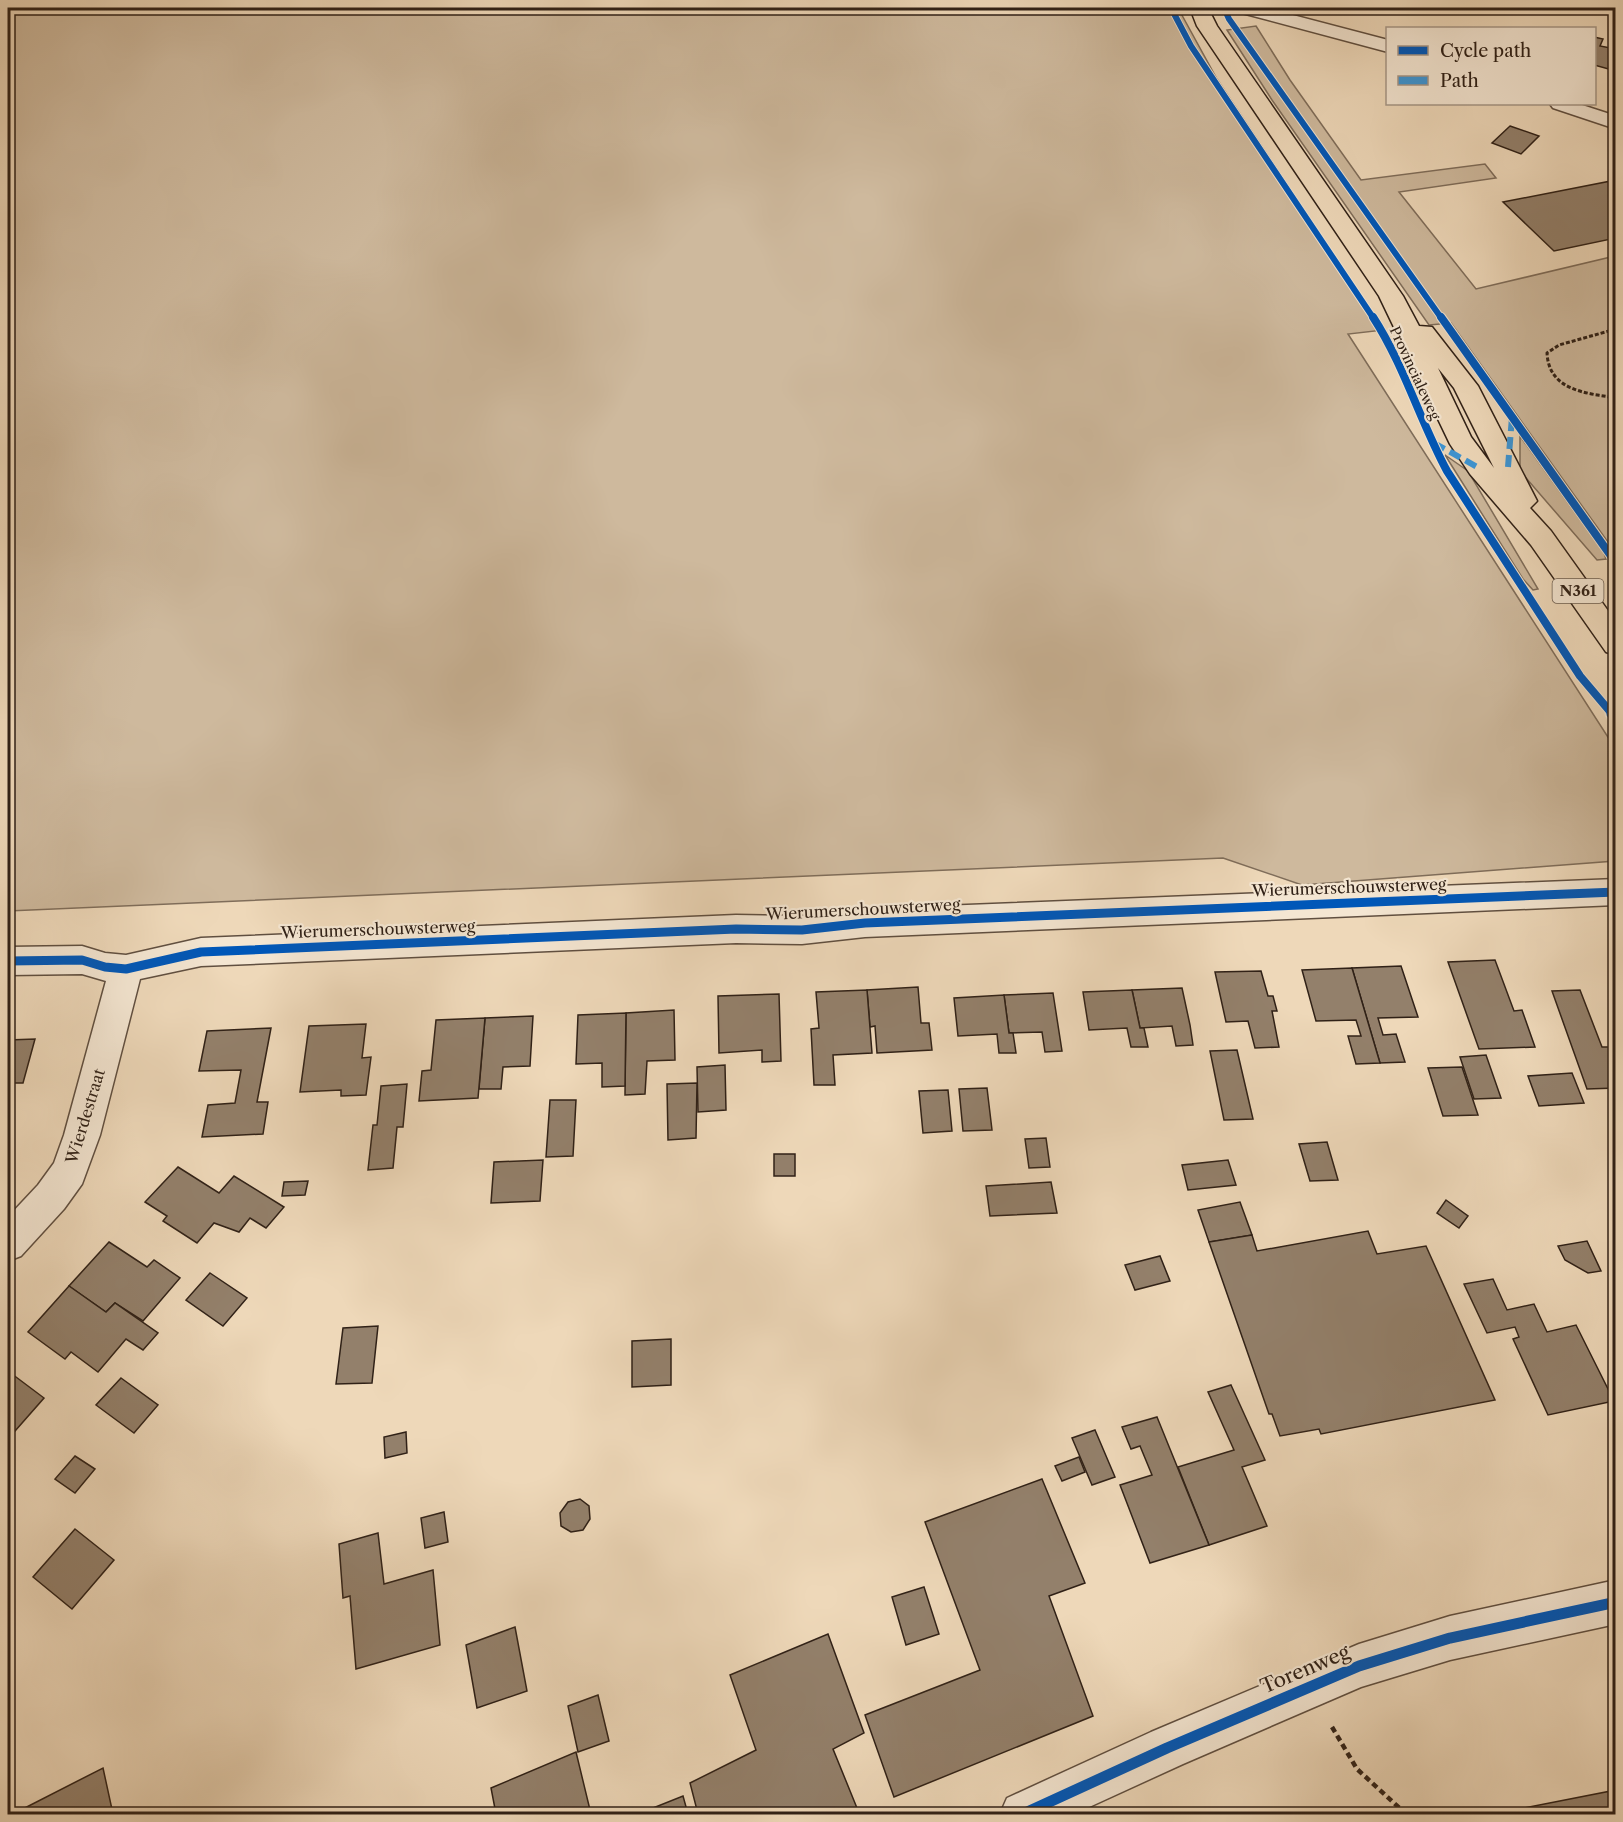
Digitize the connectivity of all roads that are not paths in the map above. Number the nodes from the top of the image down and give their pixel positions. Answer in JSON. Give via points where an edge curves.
{"nodes":[{"id":1,"x":1199,"y":8,"type":"edge"},
{"id":2,"x":1245,"y":8,"type":"edge"},
{"id":3,"x":1386,"y":45,"type":"edge"},
{"id":4,"x":1563,"y":105,"type":"edge"},
{"id":5,"x":1616,"y":123,"type":"edge"},
{"id":6,"x":1616,"y":645,"type":"edge"},
{"id":7,"x":1616,"y":892,"type":"edge"},
{"id":8,"x":8,"y":961,"type":"edge"},
{"id":9,"x":126,"y":969,"type":"junction"},
{"id":10,"x":8,"y":1243,"type":"edge"},
{"id":11,"x":1616,"y":1602,"type":"edge"},
{"id":12,"x":1023,"y":1815,"type":"edge"}],
"edges":[{"from":1,"to":6,"type":"main road","name":"Provincialeweg","number":"N361","via":[[1207,26],[1391,296],[1459,438],[1479,468],[1542,538]]},
{"from":2,"to":3,"type":"street"},
{"from":4,"to":5,"type":"street"},
{"from":7,"to":9,"type":"street","name":"Wierumerschouwsterweg","via":[[865,923],[802,930],[736,929],[201,952]]},
{"from":8,"to":9,"type":"street","name":"Wierumerschouwsterweg","via":[[82,960]]},
{"from":9,"to":10,"type":"street","name":"Wierdestraat","via":[[69,1172]]},
{"from":11,"to":12,"type":"street","name":"Torenweg","via":[[1450,1638],[1359,1666]]}]}
